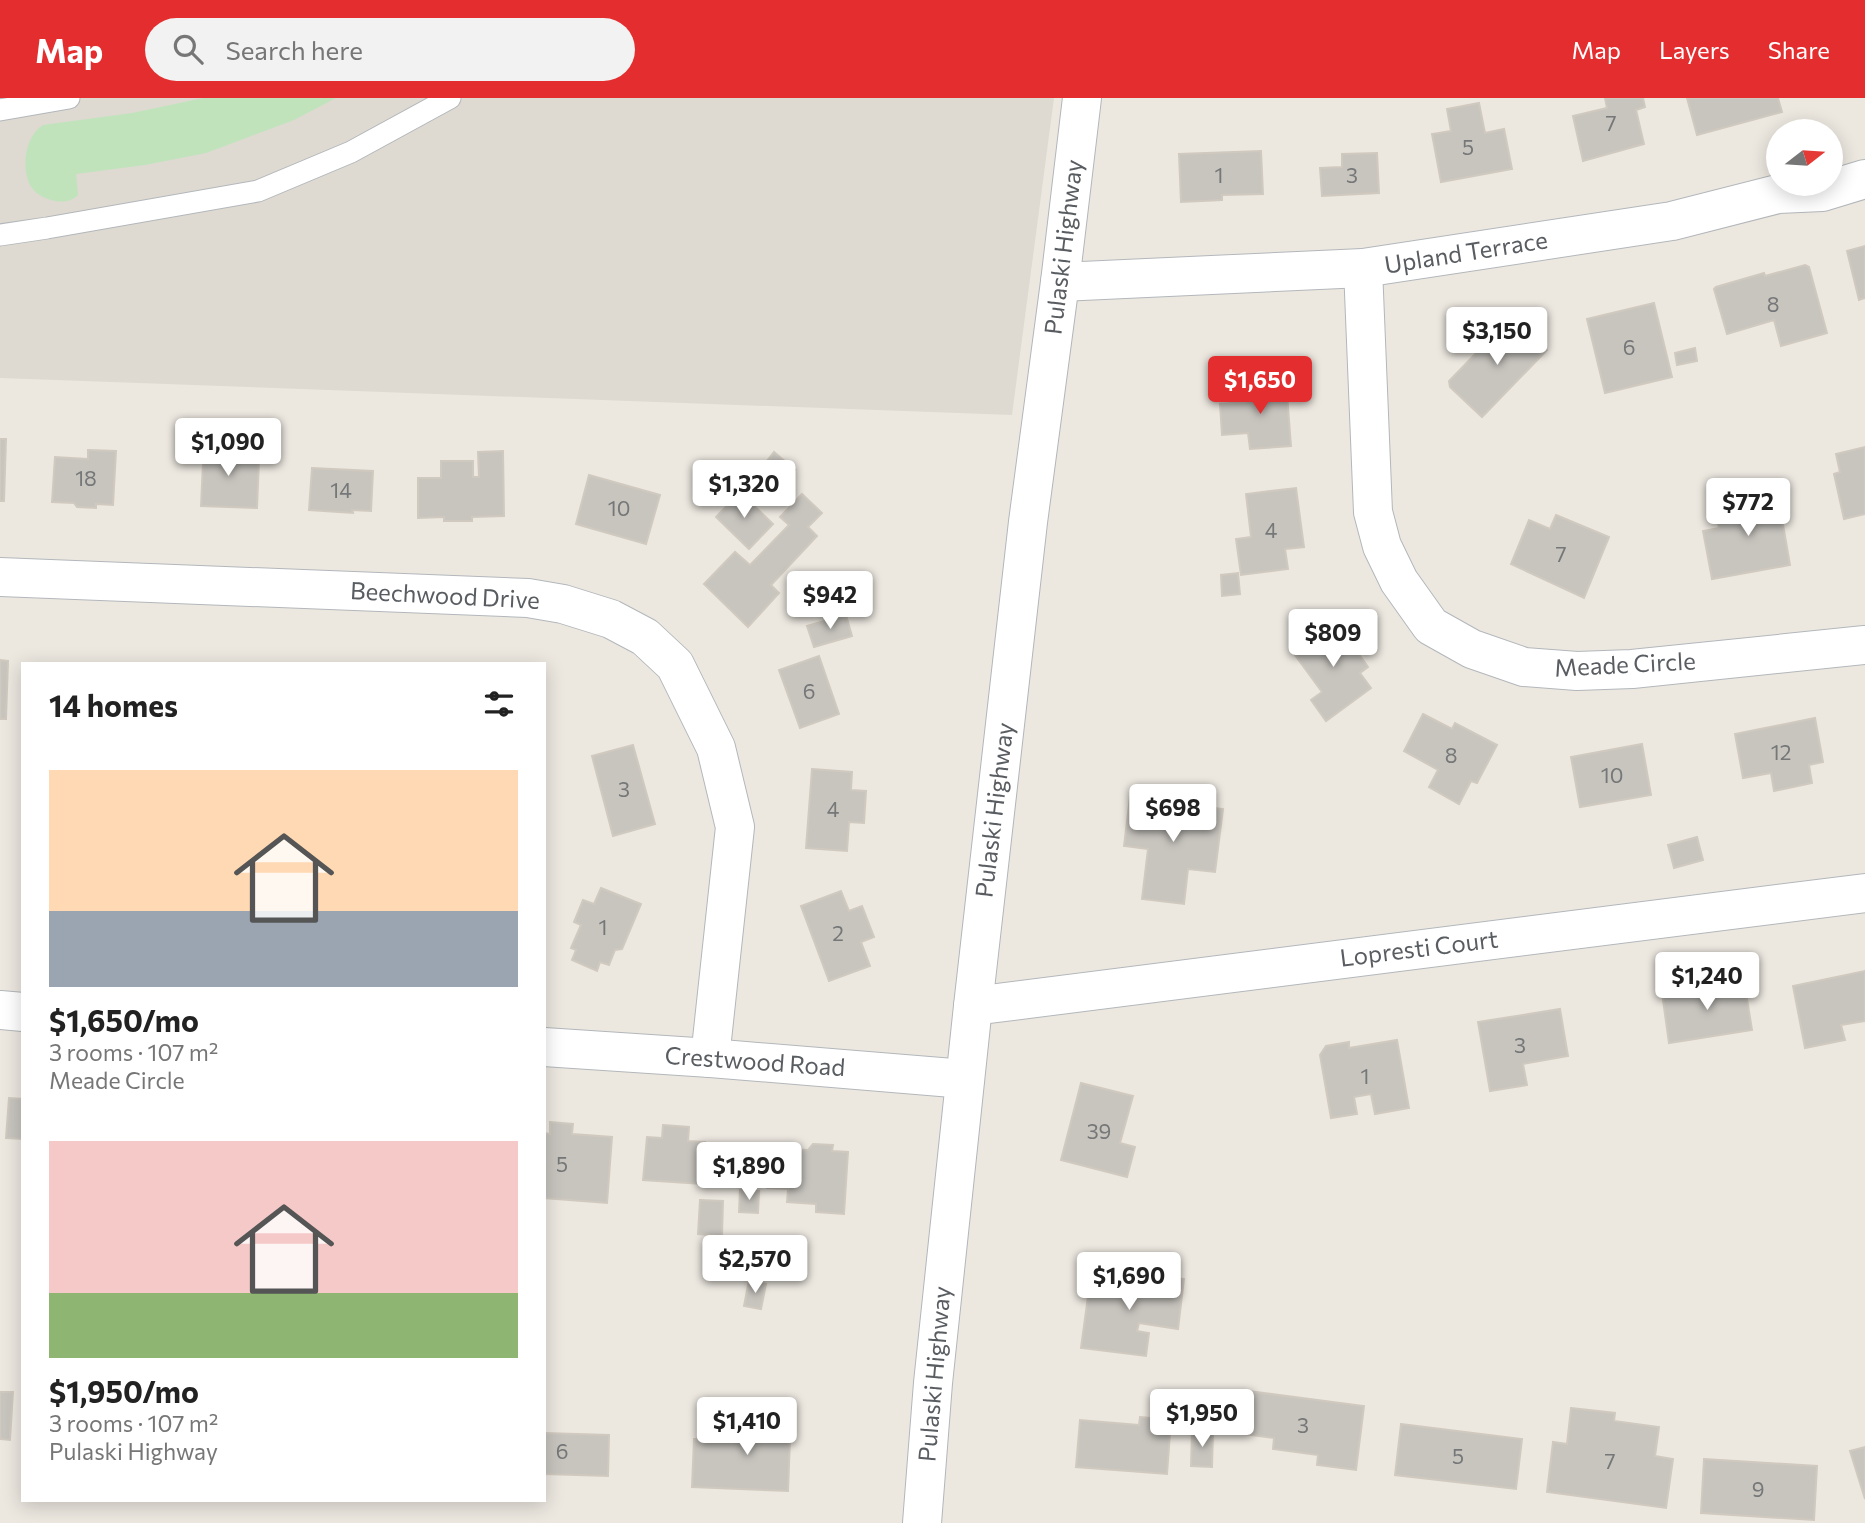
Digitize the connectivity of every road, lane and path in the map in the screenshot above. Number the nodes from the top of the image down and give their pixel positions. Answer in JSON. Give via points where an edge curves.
{"nodes":[{"id":1,"x":69,"y":98,"type":"edge"},
{"id":2,"x":450,"y":98,"type":"edge"},
{"id":3,"x":1082,"y":98,"type":"edge"},
{"id":4,"x":0,"y":110,"type":"edge"},
{"id":5,"x":1865,"y":179,"type":"edge"},
{"id":6,"x":0,"y":235,"type":"edge"},
{"id":7,"x":1363,"y":268,"type":"junction"},
{"id":8,"x":1060,"y":282,"type":"junction"},
{"id":9,"x":0,"y":577,"type":"edge"},
{"id":10,"x":1865,"y":645,"type":"edge"},
{"id":11,"x":1865,"y":893,"type":"edge"},
{"id":12,"x":973,"y":1006,"type":"junction"},
{"id":13,"x":0,"y":1010,"type":"edge"},
{"id":14,"x":21,"y":1012,"type":"edge"},
{"id":15,"x":546,"y":1047,"type":"edge"},
{"id":16,"x":710,"y":1058,"type":"junction"},
{"id":17,"x":965,"y":1079,"type":"junction"},
{"id":18,"x":922,"y":1523,"type":"edge"}],
"edges":[{"from":1,"to":4,"type":"lane"},
{"from":2,"to":6,"type":"lane","via":[[351,152],[258,191]]},
{"from":3,"to":8,"type":"street","name":"Pulaski Highway"},
{"from":5,"to":7,"type":"street","name":"Upland Terrace","via":[[1822,192],[1778,194],[1672,221]]},
{"from":7,"to":8,"type":"street","name":"Upland Terrace"},
{"from":7,"to":10,"type":"street","name":"Meade Circle","via":[[1373,512],[1382,546],[1399,581],[1431,626],[1472,649],[1524,667],[1577,671]]},
{"from":8,"to":12,"type":"street","name":"Pulaski Highway"},
{"from":9,"to":16,"type":"street","name":"Beechwood Drive","via":[[528,598],[611,619],[645,637],[675,664],[716,748],[734,827]]},
{"from":11,"to":12,"type":"street","name":"Lopresti Court"},
{"from":12,"to":17,"type":"street","name":"Pulaski Highway"},
{"from":13,"to":14,"type":"street"},
{"from":15,"to":16,"type":"street","name":"Crestwood Road"},
{"from":16,"to":17,"type":"street","name":"Crestwood Road"},
{"from":17,"to":18,"type":"street","name":"Pulaski Highway"}]}
